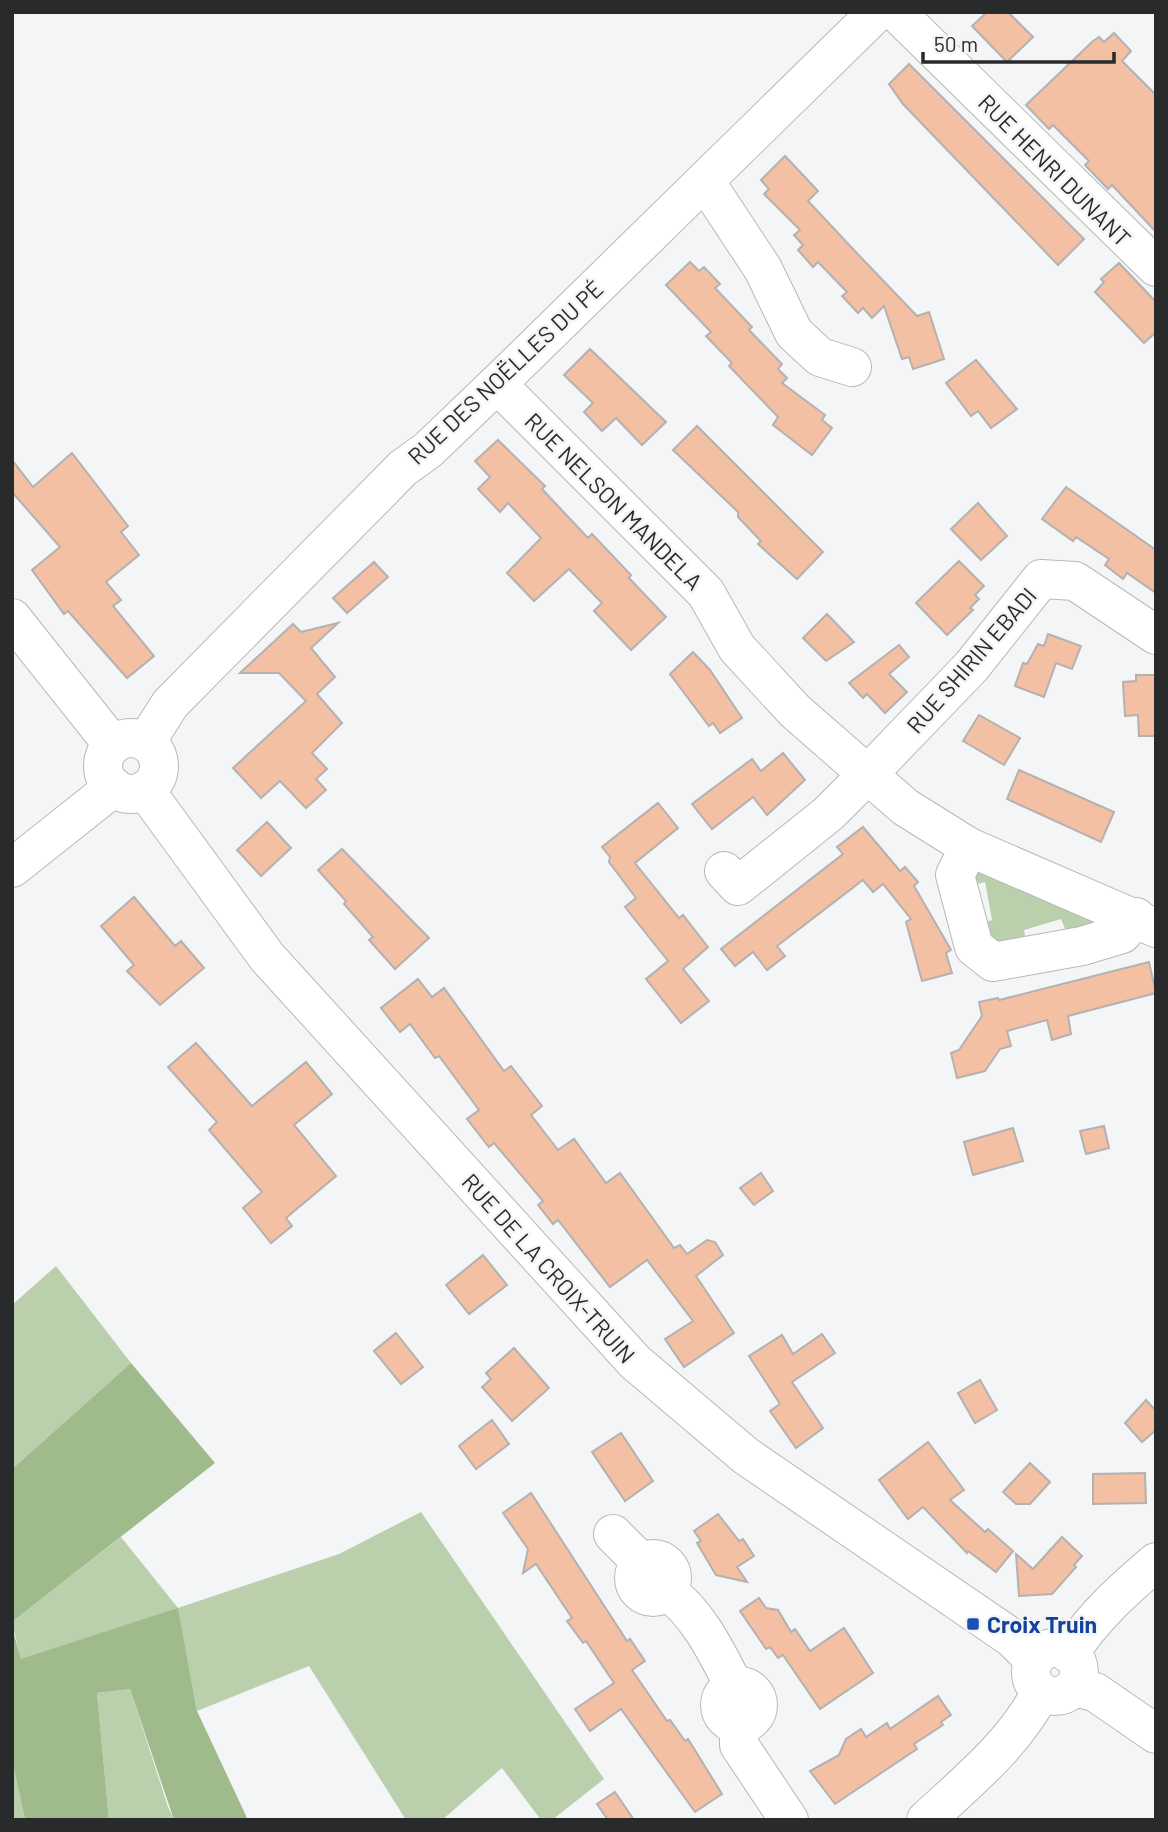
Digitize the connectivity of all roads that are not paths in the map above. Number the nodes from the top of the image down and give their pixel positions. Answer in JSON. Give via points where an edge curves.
{"nodes":[{"id":1,"x":877,"y":12,"type":"edge"},
{"id":2,"x":896,"y":12,"type":"edge"},
{"id":3,"x":705,"y":181,"type":"junction"},
{"id":4,"x":1156,"y":267,"type":"edge"},
{"id":5,"x":852,"y":367,"type":"dead end"},
{"id":6,"x":497,"y":384,"type":"junction"},
{"id":7,"x":12,"y":618,"type":"edge"},
{"id":8,"x":1156,"y":635,"type":"edge"},
{"id":9,"x":129,"y":744,"type":"junction"},
{"id":10,"x":867,"y":775,"type":"junction"},
{"id":11,"x":130,"y":788,"type":"junction"},
{"id":12,"x":969,"y":847,"type":"junction"},
{"id":13,"x":12,"y":868,"type":"edge"},
{"id":14,"x":724,"y":871,"type":"dead end"},
{"id":15,"x":1146,"y":923,"type":"edge"},
{"id":16,"x":613,"y":1534,"type":"dead end"},
{"id":17,"x":1156,"y":1562,"type":"edge"},
{"id":18,"x":1055,"y":1673,"type":"junction"},
{"id":19,"x":1156,"y":1734,"type":"edge"},
{"id":20,"x":789,"y":1820,"type":"edge"},
{"id":21,"x":926,"y":1820,"type":"edge"}],
"edges":[{"from":1,"to":3,"type":"street","name":"RUE DES NOËLLES DU PÉ"},
{"from":2,"to":4,"type":"street","name":"RUE HENRI DUNANT"},
{"from":3,"to":5,"type":"street","via":[[763,268],[794,333],[820,356]]},
{"from":3,"to":6,"type":"street","name":"RUE DES NOËLLES DU PÉ"},
{"from":6,"to":9,"type":"street","name":"RUE DES NOËLLES DU PÉ","via":[[429,450],[403,468]]},
{"from":6,"to":10,"type":"street","name":"RUE NELSON MANDELA","via":[[706,593],[737,648],[795,711]]},
{"from":7,"to":9,"type":"street"},
{"from":8,"to":10,"type":"street","name":"RUE SHIRIN EBADI","via":[[1075,580],[1041,579],[971,667]]},
{"from":9,"to":11,"type":"street","via":[[106,755],[104,767]]},
{"from":10,"to":12,"type":"street","name":"RUE NELSON MANDELA","via":[[905,807]]},
{"from":10,"to":14,"type":"street","via":[[828,814],[738,886]]},
{"from":11,"to":13,"type":"street"},
{"from":11,"to":18,"type":"street","name":"RUE DE LA CROIX-TRUIN","via":[[267,957],[635,1363],[746,1456],[1012,1638]]},
{"from":12,"to":15,"type":"street","name":"RUE NELSON MANDELA"},
{"from":12,"to":15,"type":"street","name":"RUE NELSON MANDELA","via":[[955,875],[974,947],[993,962],[1082,946]]},
{"from":16,"to":20,"type":"street","via":[[641,1562],[634,1579],[639,1591],[656,1597],[667,1591],[682,1602],[734,1686],[724,1692],[720,1710],[727,1720],[739,1724],[739,1745]]},
{"from":17,"to":18,"type":"street","via":[[1107,1604]]},
{"from":18,"to":19,"type":"street","name":"RUE DE LA CROIX-TRUIN","via":[[1095,1692]]},
{"from":18,"to":21,"type":"street","via":[[1027,1719],[996,1755]]}]}
